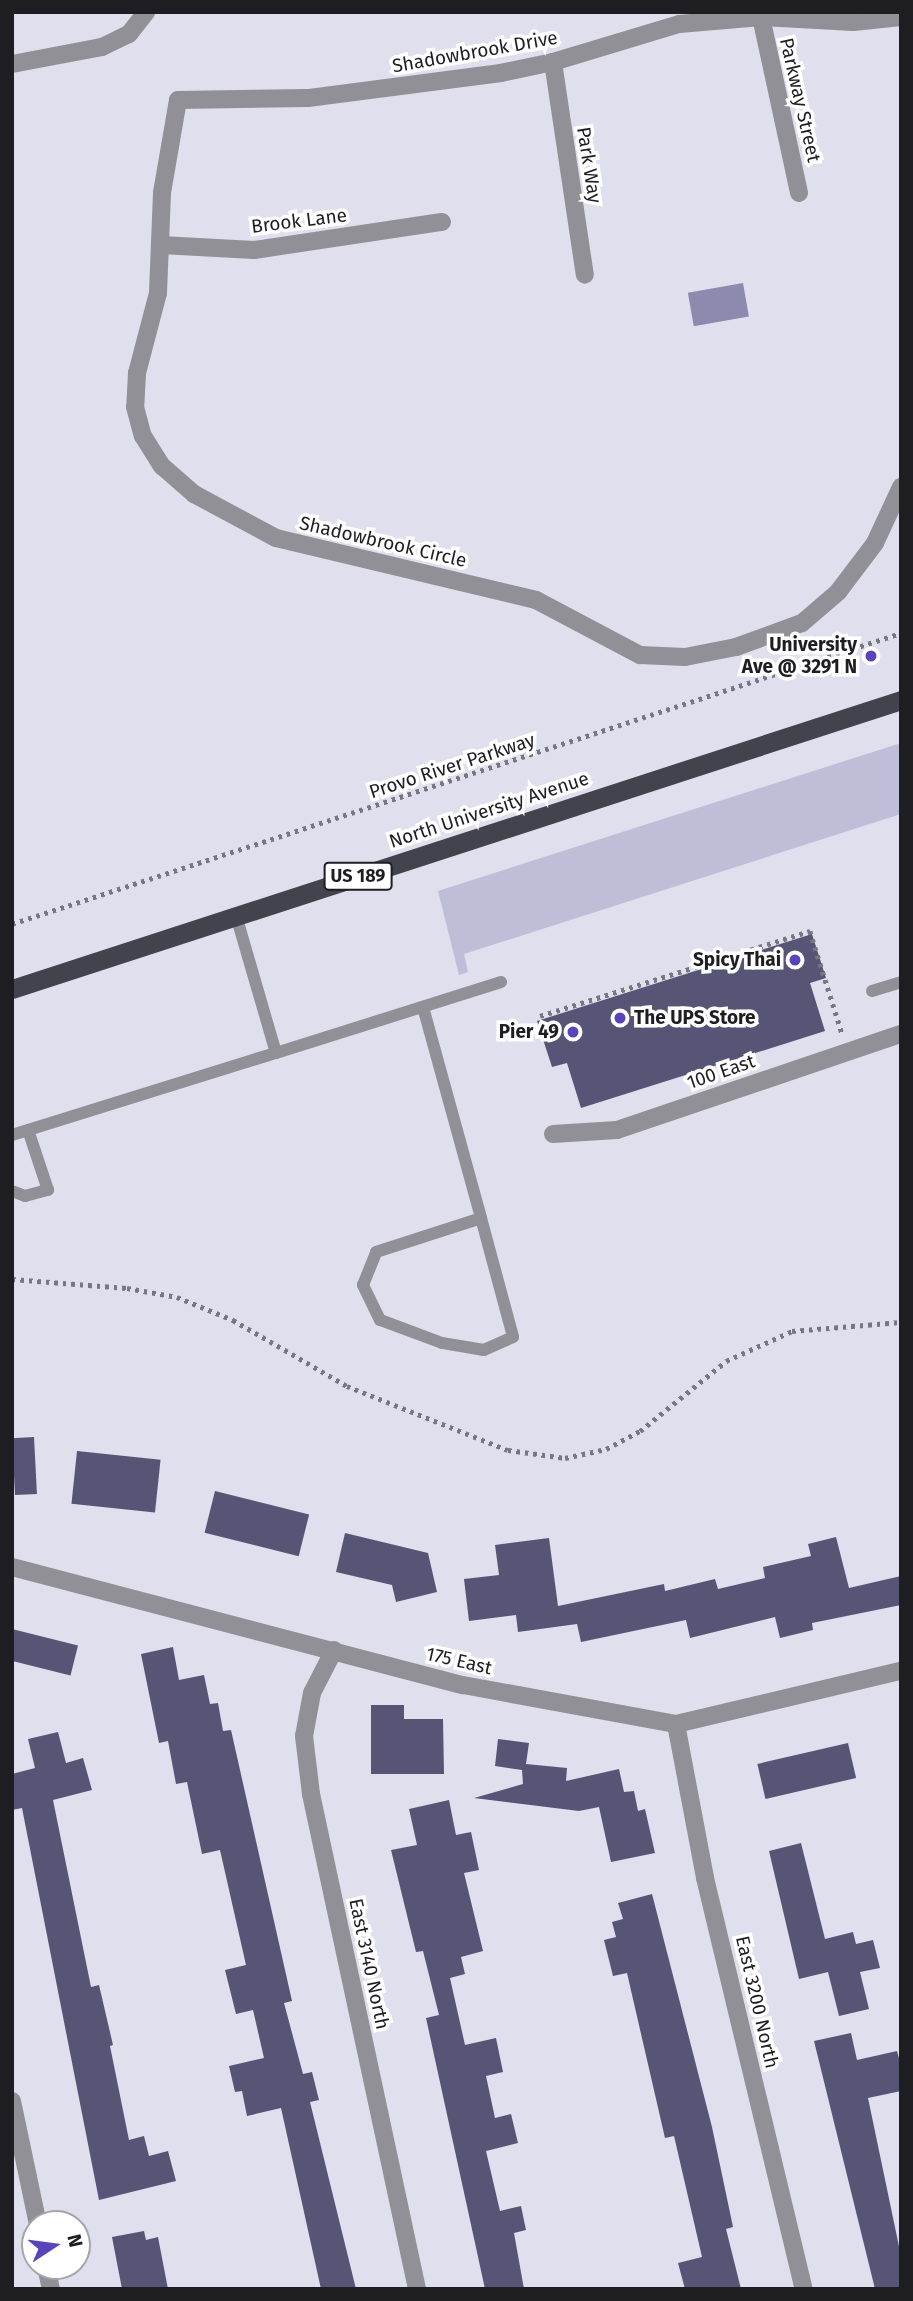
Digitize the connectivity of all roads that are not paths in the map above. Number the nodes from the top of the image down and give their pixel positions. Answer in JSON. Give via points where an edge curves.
{"nodes":[{"id":1,"x":146,"y":12,"type":"edge"},
{"id":2,"x":761,"y":17,"type":"junction"},
{"id":3,"x":901,"y":17,"type":"edge"},
{"id":4,"x":553,"y":62,"type":"junction"},
{"id":5,"x":12,"y":64,"type":"edge"},
{"id":6,"x":178,"y":100,"type":"joint"},
{"id":7,"x":799,"y":193,"type":"dead end"},
{"id":8,"x":442,"y":222,"type":"dead end"},
{"id":9,"x":161,"y":245,"type":"junction"},
{"id":10,"x":585,"y":275,"type":"dead end"},
{"id":11,"x":901,"y":487,"type":"edge"},
{"id":12,"x":901,"y":700,"type":"edge"},
{"id":13,"x":236,"y":915,"type":"junction"},
{"id":14,"x":501,"y":982,"type":"dead end"},
{"id":15,"x":901,"y":982,"type":"edge"},
{"id":16,"x":12,"y":989,"type":"edge"},
{"id":17,"x":872,"y":991,"type":"dead end"},
{"id":18,"x":423,"y":1007,"type":"junction"},
{"id":19,"x":901,"y":1034,"type":"edge"},
{"id":20,"x":276,"y":1053,"type":"junction"},
{"id":21,"x":29,"y":1130,"type":"junction"},
{"id":22,"x":553,"y":1134,"type":"dead end"},
{"id":23,"x":12,"y":1135,"type":"edge"},
{"id":24,"x":12,"y":1191,"type":"edge"},
{"id":25,"x":481,"y":1218,"type":"junction"},
{"id":26,"x":12,"y":1567,"type":"edge"},
{"id":27,"x":334,"y":1650,"type":"junction"},
{"id":28,"x":901,"y":1671,"type":"edge"},
{"id":29,"x":676,"y":1724,"type":"junction"},
{"id":30,"x":12,"y":2101,"type":"edge"},
{"id":31,"x":35,"y":2210,"type":"edge"},
{"id":32,"x":417,"y":2289,"type":"edge"},
{"id":33,"x":804,"y":2289,"type":"edge"}],
"edges":[{"from":1,"to":5,"type":"street","via":[[129,34],[102,47]]},
{"from":2,"to":3,"type":"street","name":"Shadowbrook Drive","via":[[852,22]]},
{"from":2,"to":4,"type":"street","name":"Shadowbrook Drive","via":[[679,24]]},
{"from":2,"to":7,"type":"street","name":"Parkway Street"},
{"from":4,"to":6,"type":"street","name":"Shadowbrook Drive","via":[[308,98]]},
{"from":4,"to":10,"type":"street","name":"Park Way"},
{"from":6,"to":9,"type":"street","name":"Shadowbrook Circle","via":[[162,193]]},
{"from":8,"to":9,"type":"street","name":"Brook Lane","via":[[254,250]]},
{"from":9,"to":11,"type":"street","name":"Shadowbrook Circle","via":[[153,323],[137,373],[135,407],[143,436],[162,466],[194,494],[276,538],[536,600],[640,656],[685,657],[736,647],[802,623],[838,592],[875,543]]},
{"from":12,"to":13,"type":"highway","name":"North University Avenue","number":"US 189"},
{"from":13,"to":16,"type":"highway","name":"North University Avenue","number":"US 189"},
{"from":13,"to":20,"type":"lane"},
{"from":14,"to":18,"type":"lane"},
{"from":15,"to":17,"type":"lane"},
{"from":18,"to":20,"type":"lane"},
{"from":18,"to":25,"type":"lane"},
{"from":19,"to":22,"type":"street","name":"100 East","via":[[617,1130]]},
{"from":20,"to":21,"type":"lane"},
{"from":21,"to":23,"type":"lane"},
{"from":21,"to":24,"type":"lane","via":[[48,1190],[25,1196]]},
{"from":25,"to":25,"type":"lane","via":[[513,1337],[484,1350],[442,1343],[380,1320],[363,1285],[376,1252]]},
{"from":26,"to":27,"type":"street","name":"175 East"},
{"from":27,"to":29,"type":"street","name":"175 East","via":[[463,1685]]},
{"from":27,"to":32,"type":"street","name":"East 3140 North","via":[[312,1693],[304,1736],[311,1794]]},
{"from":28,"to":29,"type":"street","name":"175 East"},
{"from":29,"to":33,"type":"street","name":"East 3200 North","via":[[705,1878]]},
{"from":30,"to":31,"type":"street"}]}
